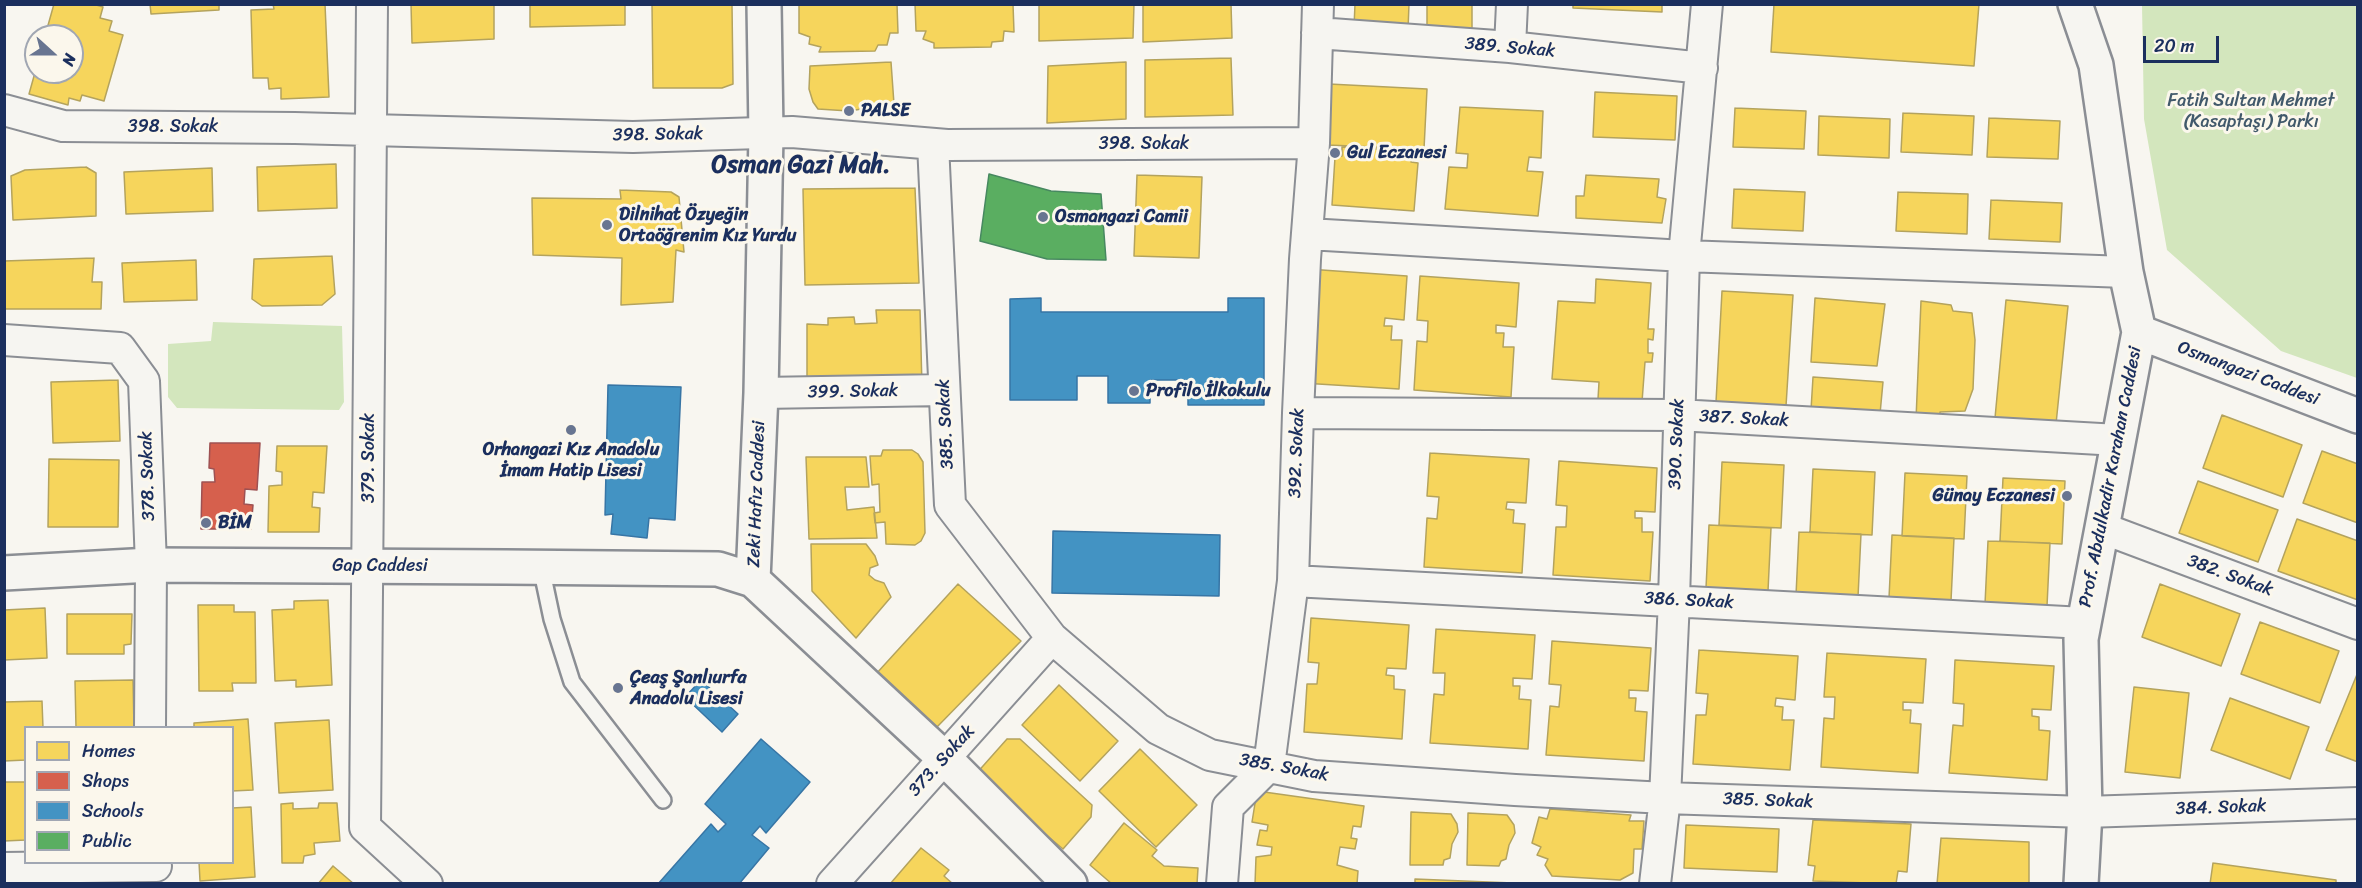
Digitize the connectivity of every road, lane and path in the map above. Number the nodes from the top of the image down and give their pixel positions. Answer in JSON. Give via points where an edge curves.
{"nodes":[{"id":1,"x":372,"y":4,"type":"edge"},
{"id":2,"x":764,"y":4,"type":"edge"},
{"id":3,"x":1512,"y":4,"type":"edge"},
{"id":4,"x":1707,"y":4,"type":"edge"},
{"id":5,"x":2075,"y":4,"type":"edge"},
{"id":6,"x":1318,"y":19,"type":"edge"},
{"id":7,"x":1510,"y":47,"type":"junction"},
{"id":8,"x":1702,"y":68,"type":"junction"},
{"id":9,"x":4,"y":110,"type":"edge"},
{"id":10,"x":371,"y":129,"type":"junction"},
{"id":11,"x":766,"y":134,"type":"junction"},
{"id":12,"x":1314,"y":143,"type":"junction"},
{"id":13,"x":933,"y":144,"type":"junction"},
{"id":14,"x":1308,"y":234,"type":"junction"},
{"id":15,"x":1684,"y":256,"type":"junction"},
{"id":16,"x":2126,"y":272,"type":"junction"},
{"id":17,"x":2139,"y":332,"type":"junction"},
{"id":18,"x":4,"y":340,"type":"edge"},
{"id":19,"x":944,"y":390,"type":"junction"},
{"id":20,"x":761,"y":393,"type":"junction"},
{"id":21,"x":1298,"y":412,"type":"junction"},
{"id":22,"x":1678,"y":415,"type":"junction"},
{"id":23,"x":2358,"y":416,"type":"edge"},
{"id":24,"x":2118,"y":440,"type":"junction"},
{"id":25,"x":2102,"y":528,"type":"junction"},
{"id":26,"x":151,"y":565,"type":"junction"},
{"id":27,"x":368,"y":566,"type":"junction"},
{"id":28,"x":541,"y":567,"type":"junction"},
{"id":29,"x":4,"y":573,"type":"edge"},
{"id":30,"x":753,"y":580,"type":"junction"},
{"id":31,"x":1293,"y":580,"type":"junction"},
{"id":32,"x":1674,"y":600,"type":"junction"},
{"id":33,"x":2084,"y":623,"type":"junction"},
{"id":34,"x":2358,"y":624,"type":"edge"},
{"id":35,"x":1052,"y":638,"type":"junction"},
{"id":36,"x":150,"y":726,"type":"edge"},
{"id":37,"x":944,"y":758,"type":"junction"},
{"id":38,"x":1269,"y":766,"type":"junction"},
{"id":39,"x":1665,"y":798,"type":"junction"},
{"id":40,"x":663,"y":800,"type":"dead end"},
{"id":41,"x":2358,"y":803,"type":"edge"},
{"id":42,"x":2085,"y":812,"type":"junction"},
{"id":43,"x":4,"y":868,"type":"edge"},
{"id":44,"x":156,"y":871,"type":"edge"},
{"id":45,"x":427,"y":884,"type":"edge"},
{"id":46,"x":832,"y":884,"type":"edge"},
{"id":47,"x":1070,"y":884,"type":"edge"},
{"id":48,"x":1222,"y":884,"type":"edge"},
{"id":49,"x":1655,"y":884,"type":"edge"},
{"id":50,"x":2081,"y":884,"type":"edge"}],
"edges":[{"from":1,"to":10,"type":"street","name":"379. Sokak"},
{"from":2,"to":11,"type":"street","name":"Zeki Hafız Caddesi"},
{"from":3,"to":7,"type":"street"},
{"from":4,"to":8,"type":"street","name":"390. Sokak"},
{"from":5,"to":16,"type":"street","name":"Prof. Abdulkadir Karahan Caddesi","via":[[2097,65]]},
{"from":6,"to":7,"type":"street","name":"389. Sokak"},
{"from":6,"to":12,"type":"street","name":"392. Sokak"},
{"from":7,"to":8,"type":"street","name":"389. Sokak"},
{"from":8,"to":15,"type":"street","name":"390. Sokak"},
{"from":9,"to":10,"type":"street","name":"398. Sokak","via":[[63,126]]},
{"from":10,"to":11,"type":"street","name":"398. Sokak","via":[[633,137]]},
{"from":10,"to":27,"type":"street","name":"379. Sokak"},
{"from":11,"to":13,"type":"street","name":"398. Sokak","via":[[792,132]]},
{"from":11,"to":20,"type":"street","name":"Zeki Hafız Caddesi"},
{"from":12,"to":13,"type":"street","name":"398. Sokak"},
{"from":12,"to":14,"type":"street","name":"392. Sokak"},
{"from":13,"to":19,"type":"street","name":"385. Sokak"},
{"from":14,"to":15,"type":"street"},
{"from":14,"to":21,"type":"street","name":"392. Sokak"},
{"from":15,"to":16,"type":"street"},
{"from":15,"to":22,"type":"street","name":"390. Sokak"},
{"from":16,"to":17,"type":"street","name":"Prof. Abdulkadir Karahan Caddesi"},
{"from":17,"to":23,"type":"street","name":"Osmangazi Caddesi"},
{"from":17,"to":24,"type":"street","name":"Prof. Abdulkadir Karahan Caddesi"},
{"from":18,"to":26,"type":"street","name":"378. Sokak","via":[[120,348],[144,381]]},
{"from":19,"to":20,"type":"street","name":"399. Sokak"},
{"from":19,"to":35,"type":"street","name":"385. Sokak","via":[[950,505]]},
{"from":20,"to":30,"type":"street","name":"Zeki Hafız Caddesi"},
{"from":21,"to":22,"type":"street","name":"387. Sokak"},
{"from":21,"to":31,"type":"street","name":"392. Sokak"},
{"from":22,"to":24,"type":"street","name":"387. Sokak"},
{"from":22,"to":32,"type":"street","name":"390. Sokak"},
{"from":24,"to":25,"type":"street","name":"Prof. Abdulkadir Karahan Caddesi"},
{"from":25,"to":33,"type":"street","name":"Prof. Abdulkadir Karahan Caddesi"},
{"from":25,"to":34,"type":"street","name":"382. Sokak"},
{"from":26,"to":27,"type":"street","name":"Gap Caddesi"},
{"from":26,"to":29,"type":"street","name":"Gap Caddesi"},
{"from":26,"to":36,"type":"street","name":"378. Sokak"},
{"from":27,"to":28,"type":"street","name":"Gap Caddesi"},
{"from":27,"to":45,"type":"street","name":"379. Sokak","via":[[365,827]]},
{"from":28,"to":30,"type":"street","name":"Gap Caddesi","via":[[718,569]]},
{"from":28,"to":40,"type":"lane","via":[[572,682]]},
{"from":30,"to":37,"type":"street","name":"Zeki Hafız Caddesi"},
{"from":31,"to":32,"type":"street","name":"386. Sokak"},
{"from":31,"to":38,"type":"street","name":"392. Sokak"},
{"from":32,"to":33,"type":"street","name":"386. Sokak"},
{"from":32,"to":39,"type":"street","name":"390. Sokak"},
{"from":33,"to":42,"type":"street","name":"Prof. Abdulkadir Karahan Caddesi","via":[[2081,639]]},
{"from":35,"to":37,"type":"street","name":"373. Sokak"},
{"from":35,"to":38,"type":"street","name":"385. Sokak","via":[[1158,729],[1210,755]]},
{"from":37,"to":46,"type":"street","name":"373. Sokak"},
{"from":37,"to":47,"type":"street","name":"Zeki Hafız Caddesi"},
{"from":38,"to":39,"type":"street","name":"385. Sokak","via":[[1314,776]]},
{"from":38,"to":48,"type":"street","via":[[1228,807]]},
{"from":39,"to":42,"type":"street","name":"385. Sokak"},
{"from":39,"to":49,"type":"street","name":"390. Sokak"},
{"from":41,"to":42,"type":"street","name":"384. Sokak"},
{"from":42,"to":50,"type":"street","name":"Prof. Abdulkadir Karahan Caddesi"},
{"from":43,"to":44,"type":"street"}]}
